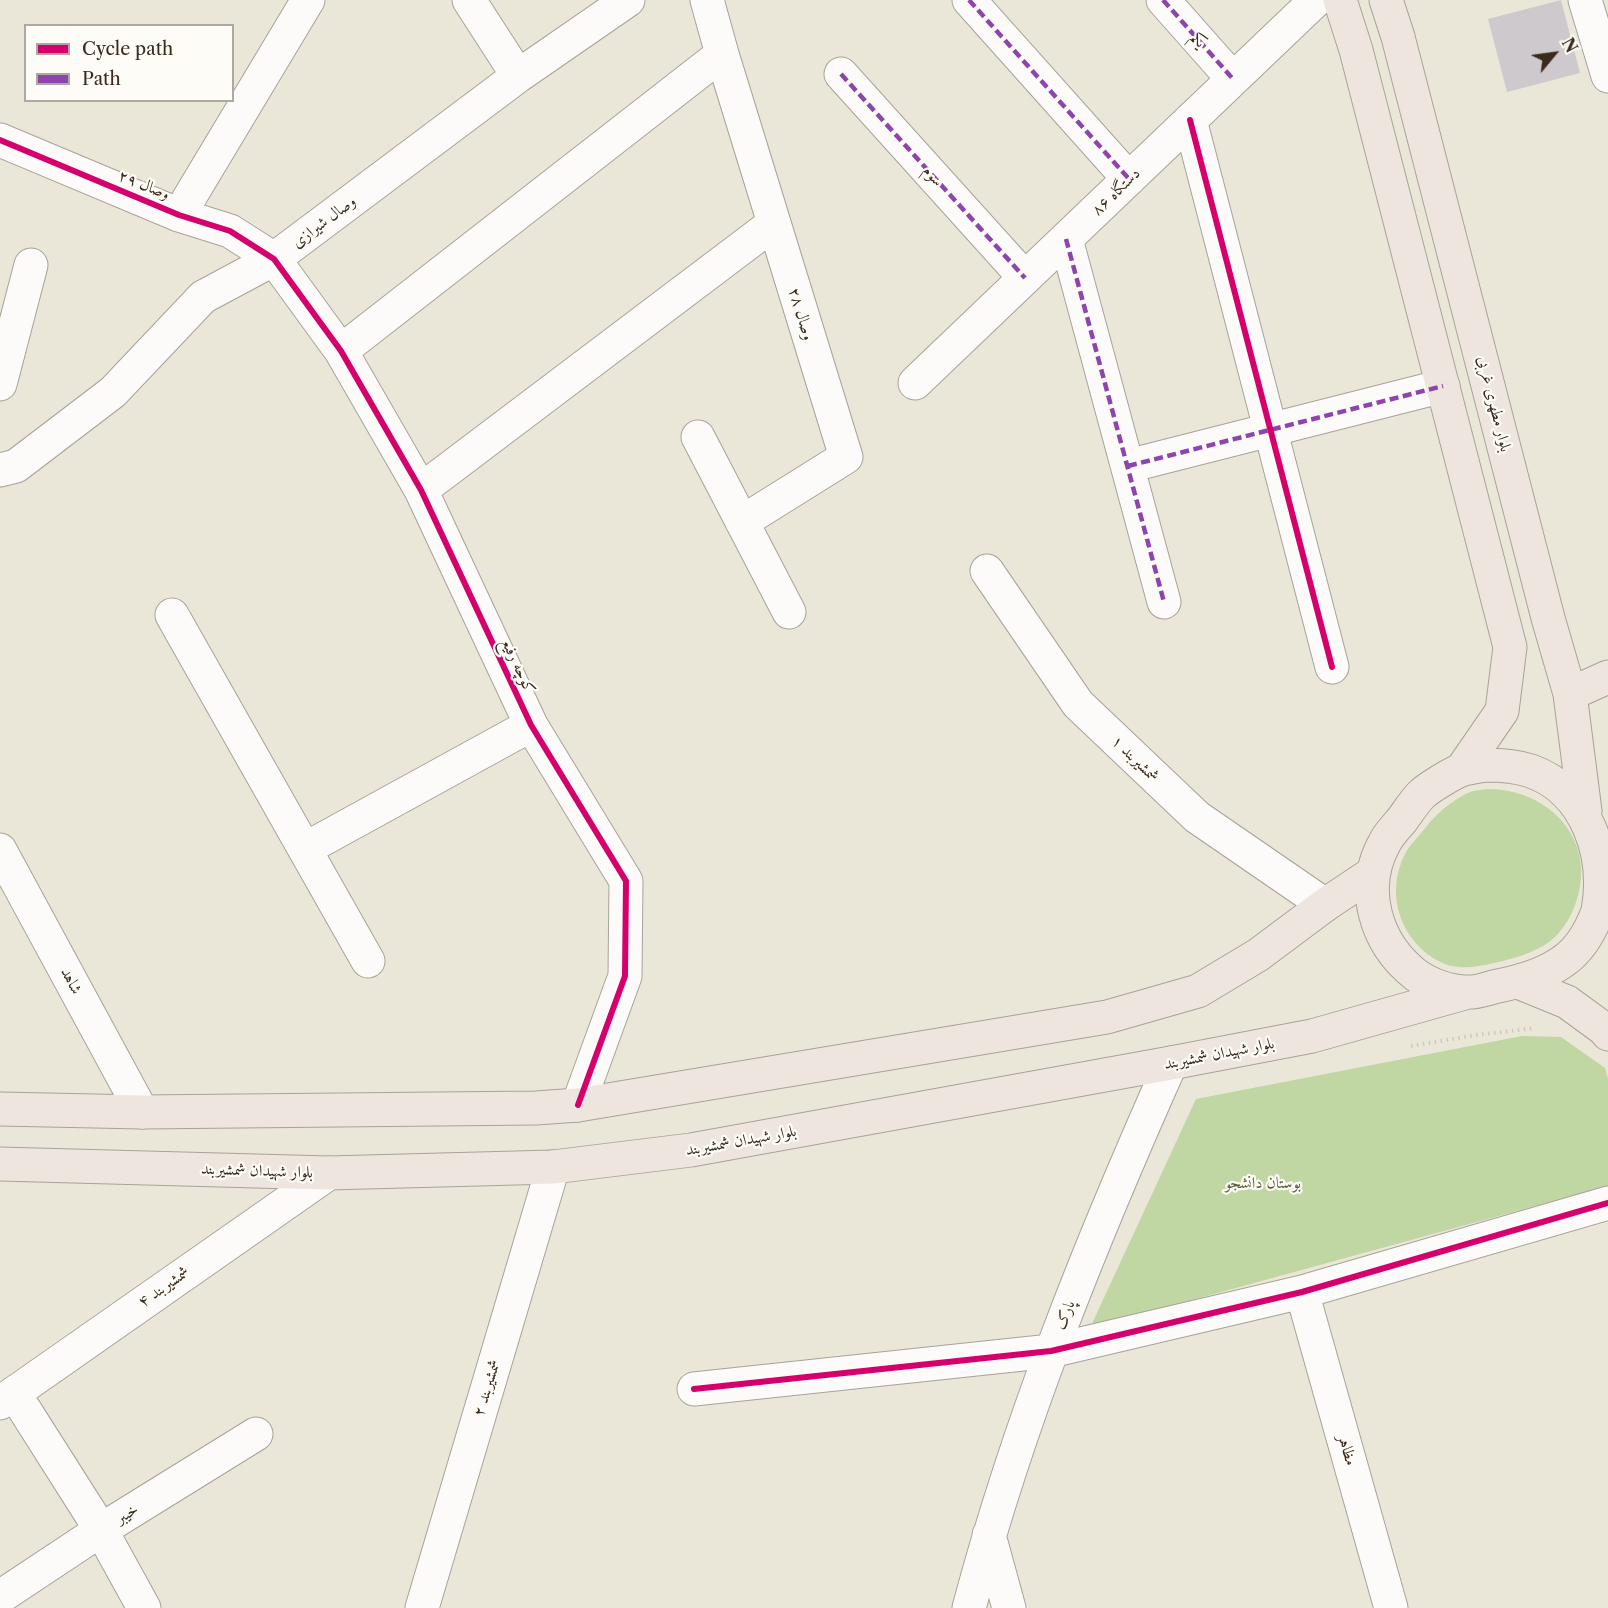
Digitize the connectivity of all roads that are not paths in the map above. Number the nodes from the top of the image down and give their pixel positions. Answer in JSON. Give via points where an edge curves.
{"nodes":[{"id":1,"x":308,"y":0,"type":"edge"},
{"id":2,"x":469,"y":0,"type":"edge"},
{"id":3,"x":628,"y":0,"type":"edge"},
{"id":4,"x":707,"y":0,"type":"edge"},
{"id":5,"x":969,"y":0,"type":"edge"},
{"id":6,"x":1163,"y":0,"type":"edge"},
{"id":7,"x":1316,"y":0,"type":"edge"},
{"id":8,"x":1340,"y":0,"type":"edge"},
{"id":9,"x":1386,"y":0,"type":"edge"},
{"id":10,"x":1585,"y":0,"type":"edge"},
{"id":11,"x":722,"y":54,"type":"junction"},
{"id":12,"x":841,"y":74,"type":"dead end"},
{"id":13,"x":518,"y":76,"type":"junction"},
{"id":14,"x":1608,"y":76,"type":"edge"},
{"id":15,"x":1233,"y":79,"type":"junction"},
{"id":16,"x":1190,"y":120,"type":"junction"},
{"id":17,"x":0,"y":140,"type":"edge"},
{"id":18,"x":1129,"y":178,"type":"junction"},
{"id":19,"x":179,"y":215,"type":"junction"},
{"id":20,"x":772,"y":224,"type":"junction"},
{"id":21,"x":1066,"y":238,"type":"junction"},
{"id":22,"x":274,"y":259,"type":"junction"},
{"id":23,"x":31,"y":265,"type":"dead end"},
{"id":24,"x":1025,"y":278,"type":"junction"},
{"id":25,"x":340,"y":351,"type":"junction"},
{"id":26,"x":1486,"y":375,"type":"junction"},
{"id":27,"x":915,"y":383,"type":"dead end"},
{"id":28,"x":0,"y":384,"type":"edge"},
{"id":29,"x":1443,"y":386,"type":"junction"},
{"id":30,"x":1271,"y":430,"type":"junction"},
{"id":31,"x":698,"y":437,"type":"dead end"},
{"id":32,"x":1128,"y":466,"type":"junction"},
{"id":33,"x":0,"y":470,"type":"edge"},
{"id":34,"x":421,"y":490,"type":"junction"},
{"id":35,"x":742,"y":522,"type":"junction"},
{"id":36,"x":987,"y":571,"type":"dead end"},
{"id":37,"x":1164,"y":602,"type":"dead end"},
{"id":38,"x":789,"y":612,"type":"dead end"},
{"id":39,"x":172,"y":615,"type":"dead end"},
{"id":40,"x":1332,"y":667,"type":"dead end"},
{"id":41,"x":1608,"y":677,"type":"edge"},
{"id":42,"x":1570,"y":694,"type":"junction"},
{"id":43,"x":531,"y":725,"type":"junction"},
{"id":44,"x":1462,"y":769,"type":"junction"},
{"id":45,"x":1590,"y":822,"type":"junction"},
{"id":46,"x":305,"y":849,"type":"junction"},
{"id":47,"x":0,"y":850,"type":"edge"},
{"id":48,"x":1608,"y":864,"type":"edge"},
{"id":49,"x":1373,"y":873,"type":"junction"},
{"id":50,"x":1324,"y":905,"type":"junction"},
{"id":51,"x":368,"y":961,"type":"dead end"},
{"id":52,"x":1518,"y":982,"type":"junction"},
{"id":53,"x":1468,"y":992,"type":"junction"},
{"id":54,"x":1608,"y":1034,"type":"edge"},
{"id":55,"x":1172,"y":1063,"type":"junction"},
{"id":56,"x":578,"y":1104,"type":"junction"},
{"id":57,"x":0,"y":1109,"type":"edge"},
{"id":58,"x":142,"y":1112,"type":"junction"},
{"id":59,"x":0,"y":1164,"type":"edge"},
{"id":60,"x":553,"y":1167,"type":"junction"},
{"id":61,"x":328,"y":1173,"type":"junction"},
{"id":62,"x":1608,"y":1203,"type":"edge"},
{"id":63,"x":1302,"y":1292,"type":"junction"},
{"id":64,"x":1051,"y":1351,"type":"junction"},
{"id":65,"x":694,"y":1389,"type":"dead end"},
{"id":66,"x":7,"y":1398,"type":"edge"},
{"id":67,"x":256,"y":1434,"type":"dead end"},
{"id":68,"x":101,"y":1530,"type":"junction"},
{"id":69,"x":988,"y":1534,"type":"junction"},
{"id":70,"x":0,"y":1597,"type":"edge"},
{"id":71,"x":144,"y":1608,"type":"edge"},
{"id":72,"x":421,"y":1608,"type":"edge"},
{"id":73,"x":969,"y":1608,"type":"edge"},
{"id":74,"x":1010,"y":1608,"type":"edge"},
{"id":75,"x":1391,"y":1608,"type":"edge"}],
"edges":[{"from":1,"to":19,"type":"street"},
{"from":2,"to":13,"type":"street"},
{"from":3,"to":13,"type":"street","name":"وصال شیرازی"},
{"from":4,"to":11,"type":"street","name":"وصال ۲۸"},
{"from":5,"to":18,"type":"street"},
{"from":6,"to":15,"type":"street","name":"یکم"},
{"from":7,"to":15,"type":"street","name":"دستگاه ۸۶"},
{"from":8,"to":29,"type":"main road"},
{"from":9,"to":26,"type":"main road","name":"بلوار مطهری غربی"},
{"from":10,"to":14,"type":"street"},
{"from":11,"to":20,"type":"street","name":"وصال ۲۸"},
{"from":11,"to":25,"type":"street"},
{"from":12,"to":24,"type":"street","name":"سوم"},
{"from":13,"to":22,"type":"street","name":"وصال شیرازی"},
{"from":15,"to":16,"type":"street","name":"دستگاه ۸۶"},
{"from":16,"to":18,"type":"street","name":"دستگاه ۸۶"},
{"from":16,"to":30,"type":"street"},
{"from":17,"to":19,"type":"street","name":"وصال ۲۹"},
{"from":18,"to":21,"type":"street","name":"دستگاه ۸۶"},
{"from":19,"to":22,"type":"street","name":"وصال ۲۹","via":[[230,231]]},
{"from":20,"to":34,"type":"street"},
{"from":20,"to":35,"type":"street","name":"وصال ۲۸","via":[[846,456]]},
{"from":21,"to":24,"type":"street","name":"دستگاه ۸۶"},
{"from":21,"to":32,"type":"street"},
{"from":22,"to":25,"type":"street","name":"کوچه رفیع"},
{"from":22,"to":33,"type":"street","name":"وصال شیرازی","via":[[203,297],[114,392],[16,466]]},
{"from":23,"to":28,"type":"street"},
{"from":24,"to":27,"type":"street","name":"دستگاه ۸۶"},
{"from":25,"to":34,"type":"street","name":"کوچه رفیع"},
{"from":26,"to":29,"type":"main road"},
{"from":26,"to":42,"type":"main road","name":"بلوار مطهری غربی"},
{"from":29,"to":30,"type":"street"},
{"from":29,"to":44,"type":"main road","via":[[1510,647],[1502,711]]},
{"from":30,"to":32,"type":"street"},
{"from":30,"to":40,"type":"street"},
{"from":31,"to":35,"type":"street"},
{"from":32,"to":37,"type":"street"},
{"from":34,"to":43,"type":"street","name":"کوچه رفیع"},
{"from":35,"to":38,"type":"street"},
{"from":36,"to":50,"type":"street","name":"شمشیربند ۱","via":[[1078,704],[1197,817]]},
{"from":39,"to":46,"type":"street"},
{"from":41,"to":42,"type":"main road"},
{"from":42,"to":45,"type":"main road","name":"بلوار مطهری غربی"},
{"from":43,"to":46,"type":"street"},
{"from":43,"to":56,"type":"street","name":"کوچه رفیع","via":[[626,881],[625,976]]},
{"from":44,"to":45,"type":"main road","via":[[1509,765],[1531,771],[1569,794]]},
{"from":44,"to":49,"type":"main road","via":[[1422,794],[1385,842]]},
{"from":45,"to":48,"type":"main road"},
{"from":45,"to":52,"type":"main road","name":"بلوار شهیدان شمشیربند","via":[[1603,855],[1605,878],[1593,924],[1562,962]]},
{"from":46,"to":51,"type":"street"},
{"from":47,"to":58,"type":"street","name":"شاهد"},
{"from":49,"to":50,"type":"main road"},
{"from":49,"to":53,"type":"main road","via":[[1372,899],[1377,924],[1388,947],[1422,979]]},
{"from":50,"to":56,"type":"main road","via":[[1258,955],[1198,991],[1107,1017]]},
{"from":52,"to":53,"type":"main road","name":"بلوار شهیدان شمشیربند"},
{"from":52,"to":54,"type":"main road","via":[[1567,1002]]},
{"from":53,"to":55,"type":"main road","name":"بلوار شهیدان شمشیربند","via":[[1312,1036]]},
{"from":55,"to":60,"type":"main road","name":"بلوار شهیدان شمشیربند","via":[[691,1150]]},
{"from":55,"to":64,"type":"street","name":"پارک"},
{"from":56,"to":58,"type":"main road","via":[[536,1108]]},
{"from":57,"to":58,"type":"main road"},
{"from":59,"to":61,"type":"main road","name":"بلوار شهیدان شمشیربند"},
{"from":60,"to":61,"type":"main road","name":"بلوار شهیدان شمشیربند"},
{"from":60,"to":72,"type":"street","name":"شمشیربند ۲"},
{"from":61,"to":66,"type":"street","name":"شمشیربند ۴"},
{"from":62,"to":63,"type":"street"},
{"from":63,"to":64,"type":"street"},
{"from":63,"to":75,"type":"street","name":"مظاهر"},
{"from":64,"to":65,"type":"street"},
{"from":64,"to":69,"type":"street","name":"پارک"},
{"from":66,"to":68,"type":"street"},
{"from":67,"to":68,"type":"street","name":"خیبر"},
{"from":68,"to":70,"type":"street","name":"خیبر"},
{"from":68,"to":71,"type":"street"},
{"from":69,"to":73,"type":"street","name":"پارک"},
{"from":69,"to":74,"type":"street"}]}
